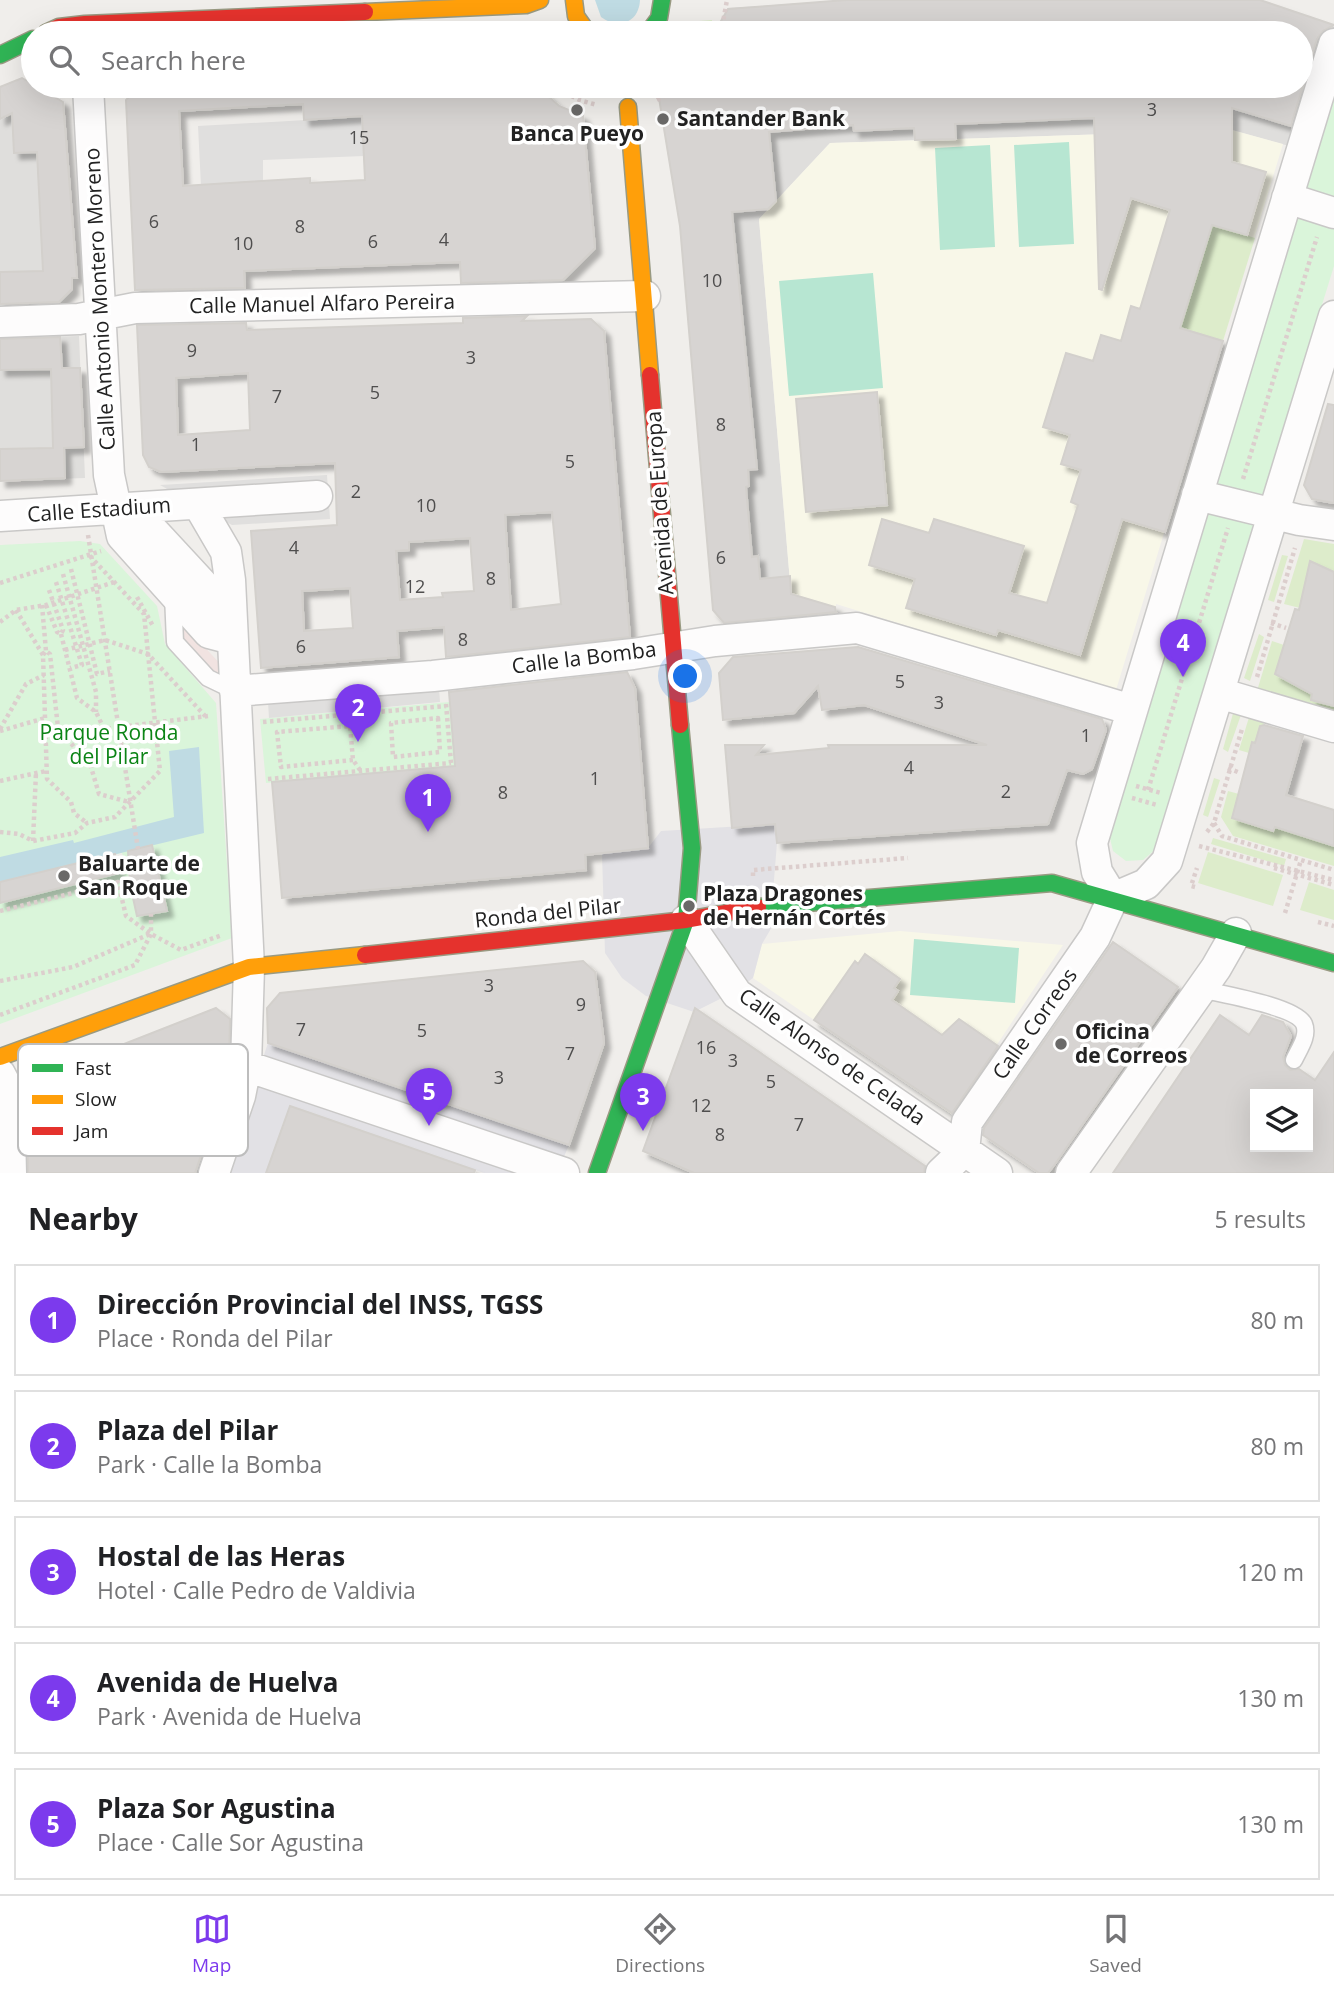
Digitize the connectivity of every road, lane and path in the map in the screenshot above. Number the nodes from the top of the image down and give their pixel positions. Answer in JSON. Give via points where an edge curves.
{"nodes":[{"id":1,"x":574,"y":0,"type":"edge"},
{"id":2,"x":662,"y":0,"type":"edge"},
{"id":3,"x":727,"y":0,"type":"edge"},
{"id":4,"x":533,"y":3,"type":"edge"},
{"id":5,"x":85,"y":19,"type":"edge"},
{"id":6,"x":580,"y":21,"type":"edge"},
{"id":7,"x":657,"y":21,"type":"edge"},
{"id":8,"x":723,"y":21,"type":"edge"},
{"id":9,"x":1334,"y":44,"type":"edge"},
{"id":10,"x":21,"y":45,"type":"edge"},
{"id":11,"x":0,"y":55,"type":"edge"},
{"id":12,"x":89,"y":98,"type":"edge"},
{"id":13,"x":575,"y":98,"type":"edge"},
{"id":14,"x":618,"y":98,"type":"edge"},
{"id":15,"x":627,"y":98,"type":"edge"},
{"id":16,"x":1287,"y":198,"type":"junction"},
{"id":17,"x":1334,"y":213,"type":"edge"},
{"id":18,"x":645,"y":296,"type":"junction"},
{"id":19,"x":101,"y":313,"type":"junction"},
{"id":20,"x":1334,"y":316,"type":"edge"},
{"id":21,"x":0,"y":322,"type":"edge"},
{"id":22,"x":1197,"y":495,"type":"junction"},
{"id":23,"x":317,"y":496,"type":"dead end"},
{"id":24,"x":198,"y":504,"type":"junction"},
{"id":25,"x":119,"y":511,"type":"junction"},
{"id":26,"x":1273,"y":514,"type":"junction"},
{"id":27,"x":0,"y":516,"type":"edge"},
{"id":28,"x":1334,"y":525,"type":"edge"},
{"id":29,"x":110,"y":548,"type":"dead end"},
{"id":30,"x":89,"y":555,"type":"junction"},
{"id":31,"x":71,"y":569,"type":"dead end"},
{"id":32,"x":63,"y":574,"type":"dead end"},
{"id":33,"x":56,"y":582,"type":"dead end"},
{"id":34,"x":114,"y":582,"type":"junction"},
{"id":35,"x":0,"y":583,"type":"edge"},
{"id":36,"x":95,"y":588,"type":"junction"},
{"id":37,"x":49,"y":590,"type":"dead end"},
{"id":38,"x":134,"y":592,"type":"dead end"},
{"id":39,"x":173,"y":592,"type":"junction"},
{"id":40,"x":77,"y":594,"type":"junction"},
{"id":41,"x":69,"y":597,"type":"junction"},
{"id":42,"x":61,"y":600,"type":"junction"},
{"id":43,"x":53,"y":602,"type":"junction"},
{"id":44,"x":44,"y":605,"type":"junction"},
{"id":45,"x":16,"y":610,"type":"junction"},
{"id":46,"x":1266,"y":621,"type":"dead end"},
{"id":47,"x":0,"y":622,"type":"edge"},
{"id":48,"x":231,"y":627,"type":"junction"},
{"id":49,"x":1286,"y":628,"type":"dead end"},
{"id":50,"x":61,"y":634,"type":"junction"},
{"id":51,"x":159,"y":638,"type":"dead end"},
{"id":52,"x":105,"y":640,"type":"junction"},
{"id":53,"x":90,"y":644,"type":"junction"},
{"id":54,"x":83,"y":646,"type":"junction"},
{"id":55,"x":672,"y":646,"type":"junction"},
{"id":56,"x":76,"y":647,"type":"junction"},
{"id":57,"x":65,"y":650,"type":"junction"},
{"id":58,"x":45,"y":653,"type":"junction"},
{"id":59,"x":148,"y":654,"type":"junction"},
{"id":60,"x":70,"y":668,"type":"junction"},
{"id":61,"x":110,"y":671,"type":"junction"},
{"id":62,"x":44,"y":675,"type":"junction"},
{"id":63,"x":443,"y":675,"type":"junction"},
{"id":64,"x":235,"y":691,"type":"junction"},
{"id":65,"x":1219,"y":693,"type":"junction"},
{"id":66,"x":446,"y":706,"type":"junction"},
{"id":67,"x":1132,"y":710,"type":"junction"},
{"id":68,"x":96,"y":712,"type":"junction"},
{"id":69,"x":45,"y":718,"type":"junction"},
{"id":70,"x":438,"y":718,"type":"junction"},
{"id":71,"x":155,"y":722,"type":"junction"},
{"id":72,"x":262,"y":722,"type":"dead end"},
{"id":73,"x":118,"y":727,"type":"junction"},
{"id":74,"x":1334,"y":727,"type":"edge"},
{"id":75,"x":0,"y":730,"type":"edge"},
{"id":76,"x":440,"y":752,"type":"junction"},
{"id":77,"x":393,"y":757,"type":"junction"},
{"id":78,"x":353,"y":760,"type":"junction"},
{"id":79,"x":451,"y":763,"type":"junction"},
{"id":80,"x":281,"y":767,"type":"junction"},
{"id":81,"x":390,"y":768,"type":"junction"},
{"id":82,"x":47,"y":771,"type":"junction"},
{"id":83,"x":360,"y":771,"type":"junction"},
{"id":84,"x":36,"y":772,"type":"junction"},
{"id":85,"x":278,"y":778,"type":"junction"},
{"id":86,"x":267,"y":779,"type":"dead end"},
{"id":87,"x":0,"y":781,"type":"edge"},
{"id":88,"x":1107,"y":792,"type":"junction"},
{"id":89,"x":129,"y":802,"type":"junction"},
{"id":90,"x":1183,"y":811,"type":"junction"},
{"id":91,"x":87,"y":823,"type":"junction"},
{"id":92,"x":1207,"y":830,"type":"dead end"},
{"id":93,"x":0,"y":832,"type":"edge"},
{"id":94,"x":33,"y":841,"type":"junction"},
{"id":95,"x":138,"y":849,"type":"dead end"},
{"id":96,"x":919,"y":858,"type":"dead end"},
{"id":97,"x":1301,"y":860,"type":"junction"},
{"id":98,"x":1334,"y":870,"type":"edge"},
{"id":99,"x":1297,"y":873,"type":"junction"},
{"id":100,"x":1334,"y":880,"type":"edge"},
{"id":101,"x":1334,"y":886,"type":"edge"},
{"id":102,"x":1113,"y":898,"type":"junction"},
{"id":103,"x":755,"y":907,"type":"junction"},
{"id":104,"x":0,"y":911,"type":"edge"},
{"id":105,"x":1285,"y":913,"type":"dead end"},
{"id":106,"x":151,"y":914,"type":"dead end"},
{"id":107,"x":686,"y":919,"type":"junction"},
{"id":108,"x":1237,"y":933,"type":"junction"},
{"id":109,"x":151,"y":934,"type":"junction"},
{"id":110,"x":1334,"y":963,"type":"edge"},
{"id":111,"x":237,"y":971,"type":"junction"},
{"id":112,"x":0,"y":981,"type":"edge"},
{"id":113,"x":1200,"y":989,"type":"junction"},
{"id":114,"x":0,"y":1015,"type":"edge"},
{"id":115,"x":36,"y":1044,"type":"edge"},
{"id":116,"x":244,"y":1044,"type":"edge"},
{"id":117,"x":18,"y":1050,"type":"edge"},
{"id":118,"x":0,"y":1057,"type":"edge"},
{"id":119,"x":1294,"y":1060,"type":"dead end"},
{"id":120,"x":248,"y":1067,"type":"edge"},
{"id":121,"x":0,"y":1074,"type":"edge"},
{"id":122,"x":964,"y":1151,"type":"junction"},
{"id":123,"x":220,"y":1156,"type":"edge"},
{"id":124,"x":11,"y":1173,"type":"edge"},
{"id":125,"x":214,"y":1173,"type":"edge"},
{"id":126,"x":564,"y":1173,"type":"edge"},
{"id":127,"x":597,"y":1173,"type":"edge"},
{"id":128,"x":941,"y":1173,"type":"edge"},
{"id":129,"x":997,"y":1173,"type":"edge"},
{"id":130,"x":1071,"y":1173,"type":"edge"}],
"edges":[{"from":1,"to":6,"type":"street"},
{"from":2,"to":7,"type":"street"},
{"from":3,"to":8,"type":"path"},
{"from":4,"to":5,"type":"street"},
{"from":9,"to":16,"type":"street"},
{"from":10,"to":11,"type":"street"},
{"from":12,"to":19,"type":"street","name":"Calle Antonio Montero Moreno"},
{"from":13,"to":14,"type":"path","via":[[603,107]]},
{"from":15,"to":18,"type":"street","name":"Avenida de Europa"},
{"from":16,"to":17,"type":"street"},
{"from":16,"to":22,"type":"street"},
{"from":18,"to":19,"type":"street","name":"Calle Manuel Alfaro Pereira","via":[[135,307]]},
{"from":18,"to":55,"type":"street","name":"Avenida de Europa"},
{"from":19,"to":21,"type":"street","name":"Calle Manuel Alfaro Pereira","via":[[79,319]]},
{"from":19,"to":25,"type":"street","name":"Calle Antonio Montero Moreno","via":[[110,475]]},
{"from":20,"to":26,"type":"street"},
{"from":22,"to":26,"type":"street"},
{"from":22,"to":67,"type":"street"},
{"from":23,"to":24,"type":"street","name":"Calle Estadium"},
{"from":24,"to":25,"type":"street","name":"Calle Estadium"},
{"from":24,"to":48,"type":"street","via":[[226,551]]},
{"from":25,"to":27,"type":"street","name":"Calle Estadium"},
{"from":25,"to":39,"type":"street","name":"Calle Antonio Montero Moreno","via":[[122,536]]},
{"from":25,"to":48,"type":"street","via":[[143,520]]},
{"from":26,"to":28,"type":"street"},
{"from":26,"to":65,"type":"street"},
{"from":29,"to":30,"type":"path"},
{"from":30,"to":34,"type":"path"},
{"from":30,"to":35,"type":"path"},
{"from":30,"to":36,"type":"path"},
{"from":31,"to":40,"type":"path"},
{"from":32,"to":41,"type":"path"},
{"from":33,"to":42,"type":"path"},
{"from":34,"to":36,"type":"path"},
{"from":34,"to":59,"type":"path","via":[[144,614]]},
{"from":36,"to":40,"type":"path"},
{"from":36,"to":52,"type":"path"},
{"from":37,"to":43,"type":"path"},
{"from":38,"to":51,"type":"path"},
{"from":39,"to":48,"type":"street","name":"Calle Antonio Montero Moreno","via":[[209,633]]},
{"from":39,"to":64,"type":"lane","via":[[175,642],[208,678]]},
{"from":40,"to":41,"type":"path"},
{"from":40,"to":53,"type":"path"},
{"from":41,"to":42,"type":"path"},
{"from":41,"to":54,"type":"path"},
{"from":42,"to":43,"type":"path"},
{"from":42,"to":56,"type":"path"},
{"from":43,"to":44,"type":"path"},
{"from":43,"to":50,"type":"path"},
{"from":44,"to":45,"type":"path"},
{"from":44,"to":50,"type":"path"},
{"from":44,"to":58,"type":"path"},
{"from":45,"to":47,"type":"path"},
{"from":45,"to":58,"type":"path"},
{"from":46,"to":49,"type":"path"},
{"from":48,"to":64,"type":"street"},
{"from":50,"to":57,"type":"path"},
{"from":52,"to":53,"type":"path"},
{"from":52,"to":59,"type":"path"},
{"from":52,"to":61,"type":"path"},
{"from":53,"to":54,"type":"path"},
{"from":53,"to":61,"type":"path","via":[[97,674]]},
{"from":54,"to":56,"type":"path"},
{"from":54,"to":68,"type":"path","via":[[96,692]]},
{"from":55,"to":63,"type":"street","name":"Calle la Bomba"},
{"from":55,"to":67,"type":"street","name":"Calle la Bomba","via":[[857,628]]},
{"from":55,"to":107,"type":"street","name":"Avenida de Europa","via":[[692,848]]},
{"from":56,"to":57,"type":"path"},
{"from":56,"to":60,"type":"path","via":[[82,665]]},
{"from":57,"to":60,"type":"path"},
{"from":58,"to":62,"type":"path"},
{"from":58,"to":89,"type":"path","via":[[50,654],[58,728],[91,767],[99,794]]},
{"from":59,"to":71,"type":"path"},
{"from":59,"to":71,"type":"path","via":[[207,716]]},
{"from":60,"to":68,"type":"path","via":[[78,698]]},
{"from":61,"to":73,"type":"path"},
{"from":62,"to":69,"type":"path"},
{"from":62,"to":75,"type":"path","via":[[26,684]]},
{"from":63,"to":64,"type":"street","name":"Calle la Bomba"},
{"from":63,"to":66,"type":"path"},
{"from":64,"to":111,"type":"street"},
{"from":65,"to":74,"type":"street"},
{"from":65,"to":90,"type":"street"},
{"from":66,"to":70,"type":"path"},
{"from":66,"to":72,"type":"path"},
{"from":66,"to":79,"type":"path"},
{"from":67,"to":88,"type":"street"},
{"from":68,"to":73,"type":"path","via":[[104,729]]},
{"from":69,"to":75,"type":"path"},
{"from":69,"to":82,"type":"path"},
{"from":70,"to":76,"type":"path"},
{"from":70,"to":77,"type":"path","via":[[391,723]]},
{"from":71,"to":73,"type":"path"},
{"from":71,"to":89,"type":"path","via":[[160,771]]},
{"from":73,"to":89,"type":"path"},
{"from":76,"to":77,"type":"path"},
{"from":76,"to":79,"type":"path"},
{"from":77,"to":81,"type":"path"},
{"from":78,"to":80,"type":"path"},
{"from":78,"to":80,"type":"path","via":[[350,726],[278,733]]},
{"from":78,"to":83,"type":"path"},
{"from":79,"to":81,"type":"path"},
{"from":80,"to":85,"type":"path"},
{"from":81,"to":83,"type":"path"},
{"from":82,"to":84,"type":"path"},
{"from":82,"to":91,"type":"path","via":[[47,779]]},
{"from":83,"to":85,"type":"path"},
{"from":84,"to":87,"type":"path"},
{"from":84,"to":94,"type":"path"},
{"from":85,"to":86,"type":"path"},
{"from":88,"to":90,"type":"path"},
{"from":88,"to":102,"type":"street","via":[[1092,843],[1097,872]]},
{"from":89,"to":91,"type":"path","via":[[115,817]]},
{"from":89,"to":95,"type":"path"},
{"from":90,"to":99,"type":"path","via":[[1191,813],[1190,844]]},
{"from":90,"to":102,"type":"street","via":[[1167,861],[1158,873],[1130,893]]},
{"from":91,"to":94,"type":"path","via":[[75,833]]},
{"from":92,"to":97,"type":"path","via":[[1214,822],[1222,836]]},
{"from":93,"to":94,"type":"path"},
{"from":96,"to":103,"type":"path","via":[[752,870]]},
{"from":97,"to":98,"type":"path"},
{"from":97,"to":99,"type":"path"},
{"from":99,"to":100,"type":"path"},
{"from":99,"to":101,"type":"path"},
{"from":99,"to":105,"type":"path"},
{"from":102,"to":103,"type":"street","name":"Ronda del Pilar","via":[[1052,883],[1031,883]]},
{"from":102,"to":108,"type":"street","name":"Ronda del Pilar"},
{"from":102,"to":122,"type":"street","name":"Calle Correos","via":[[1095,937],[967,1122]]},
{"from":103,"to":107,"type":"street","name":"Ronda del Pilar"},
{"from":104,"to":109,"type":"path","via":[[118,882],[126,916]]},
{"from":106,"to":109,"type":"path"},
{"from":107,"to":111,"type":"street","name":"Ronda del Pilar"},
{"from":107,"to":122,"type":"street","name":"Calle Alonso de Celada","via":[[737,994]]},
{"from":107,"to":127,"type":"street","name":"Avenida de Europa"},
{"from":108,"to":110,"type":"street","name":"Ronda del Pilar"},
{"from":108,"to":113,"type":"street"},
{"from":109,"to":111,"type":"path","via":[[181,950],[226,934]]},
{"from":109,"to":112,"type":"path","via":[[73,967]]},
{"from":109,"to":114,"type":"path","via":[[135,965]]},
{"from":111,"to":115,"type":"street","name":"Ronda del Pilar"},
{"from":111,"to":116,"type":"street"},
{"from":113,"to":119,"type":"lane","via":[[1299,1017],[1304,1038]]},
{"from":113,"to":130,"type":"street"},
{"from":117,"to":118,"type":"street","name":"Ronda del Pilar"},
{"from":120,"to":126,"type":"street"},
{"from":121,"to":124,"type":"street","via":[[9,1091]]},
{"from":122,"to":128,"type":"street"},
{"from":122,"to":129,"type":"street","name":"Calle Alonso de Celada"},
{"from":123,"to":125,"type":"street"}]}
